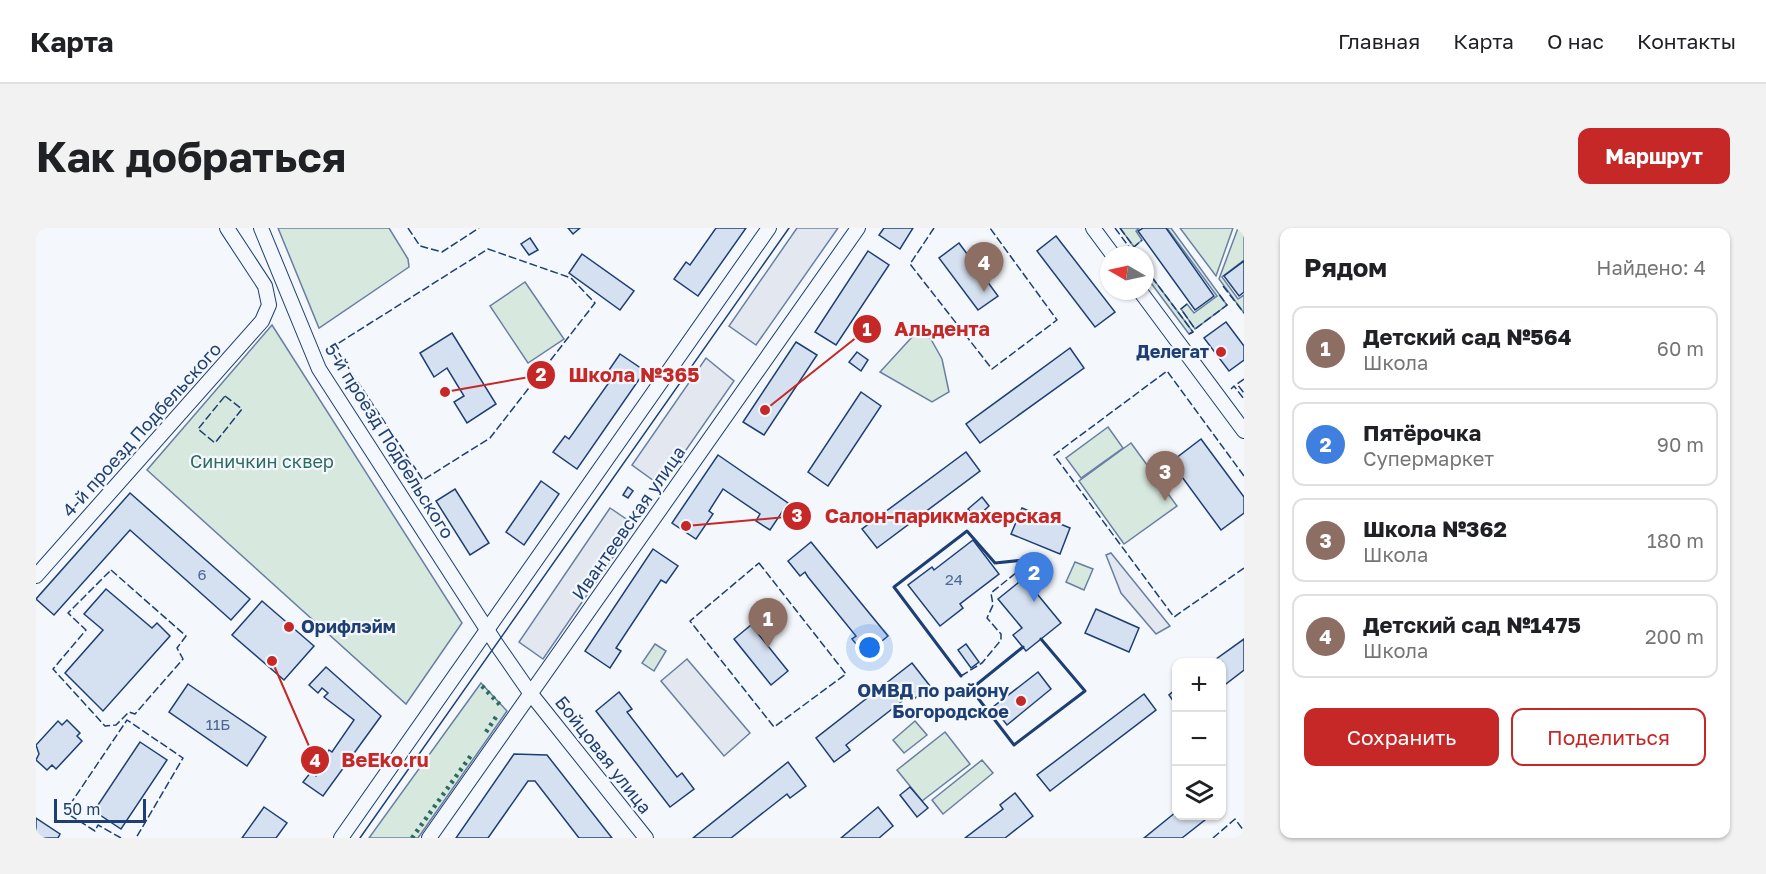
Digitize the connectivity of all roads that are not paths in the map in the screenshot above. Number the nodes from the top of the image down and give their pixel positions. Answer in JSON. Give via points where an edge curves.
{"nodes":[{"id":1,"x":227,"y":228,"type":"edge"},
{"id":2,"x":261,"y":228,"type":"edge"},
{"id":3,"x":769,"y":228,"type":"edge"},
{"id":4,"x":858,"y":228,"type":"edge"},
{"id":5,"x":1093,"y":228,"type":"edge"},
{"id":6,"x":1106,"y":246,"type":"edge"},
{"id":7,"x":1147,"y":300,"type":"edge"},
{"id":8,"x":1244,"y":431,"type":"edge"},
{"id":9,"x":36,"y":576,"type":"edge"},
{"id":10,"x":487,"y":631,"type":"junction"},
{"id":11,"x":531,"y":694,"type":"junction"},
{"id":12,"x":341,"y":838,"type":"edge"},
{"id":13,"x":429,"y":838,"type":"edge"},
{"id":14,"x":646,"y":838,"type":"edge"}],
"edges":[{"from":1,"to":9,"type":"street","name":"4-й проезд Подбельского","via":[[266,286],[269,304],[260,324]]},
{"from":2,"to":10,"type":"street","name":"5-й проезд Подбельского","via":[[319,369]]},
{"from":3,"to":10,"type":"street"},
{"from":4,"to":11,"type":"street","name":"Ивантеевская улица"},
{"from":5,"to":6,"type":"street"},
{"from":7,"to":8,"type":"street"},
{"from":10,"to":11,"type":"street","name":"5-й проезд Подбельского"},
{"from":10,"to":12,"type":"street"},
{"from":11,"to":13,"type":"street","name":"Ивантеевская улица"},
{"from":11,"to":14,"type":"street","name":"Бойцовая улица"}]}
